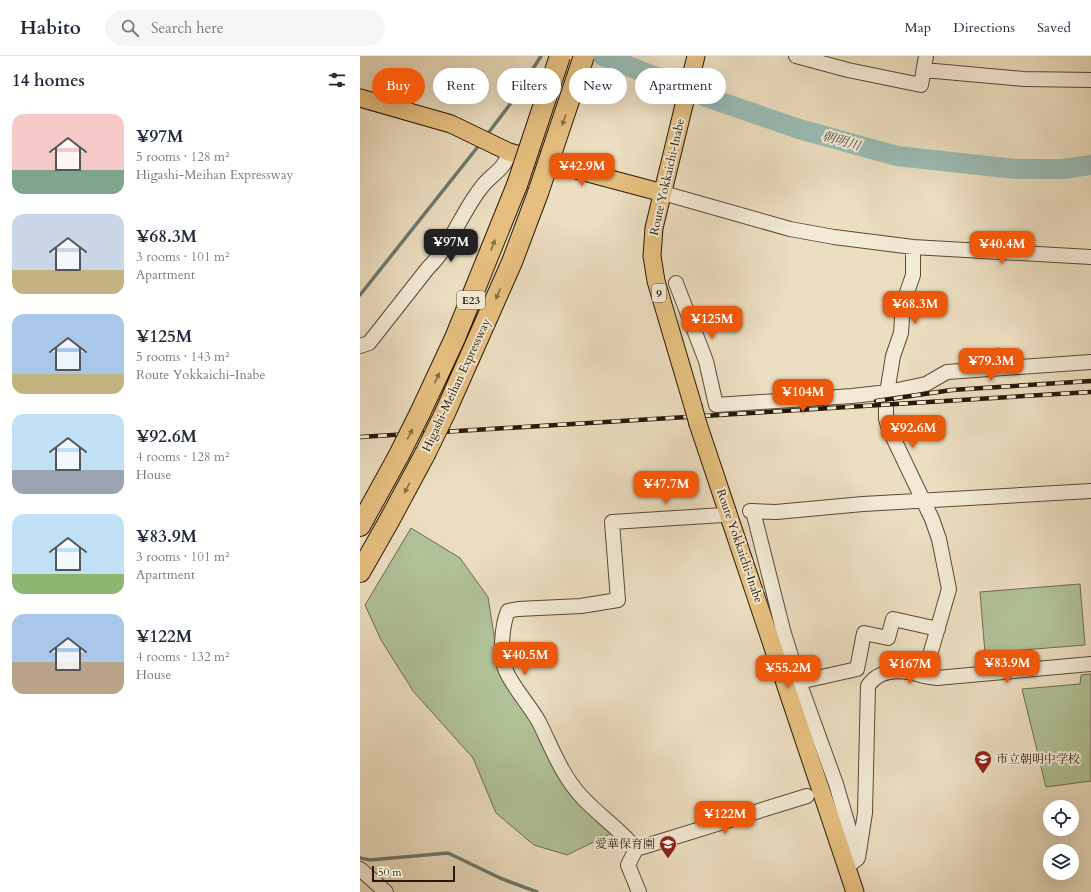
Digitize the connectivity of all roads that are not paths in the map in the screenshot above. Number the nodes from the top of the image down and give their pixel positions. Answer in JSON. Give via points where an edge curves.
{"nodes":[{"id":1,"x":560,"y":56,"type":"edge"},
{"id":2,"x":584,"y":56,"type":"edge"},
{"id":3,"x":696,"y":56,"type":"edge"},
{"id":4,"x":796,"y":56,"type":"edge"},
{"id":5,"x":926,"y":56,"type":"edge"},
{"id":6,"x":924,"y":70,"type":"junction"},
{"id":7,"x":1091,"y":80,"type":"edge"},
{"id":8,"x":360,"y":98,"type":"edge"},
{"id":9,"x":509,"y":152,"type":"junction"},
{"id":10,"x":664,"y":185,"type":"junction"},
{"id":11,"x":913,"y":247,"type":"junction"},
{"id":12,"x":1091,"y":257,"type":"edge"},
{"id":13,"x":676,"y":283,"type":"dead end"},
{"id":14,"x":360,"y":346,"type":"edge"},
{"id":15,"x":1091,"y":362,"type":"edge"},
{"id":16,"x":888,"y":392,"type":"junction"},
{"id":17,"x":1091,"y":491,"type":"edge"},
{"id":18,"x":923,"y":501,"type":"junction"},
{"id":19,"x":723,"y":515,"type":"tunnel mouth"},
{"id":20,"x":360,"y":526,"type":"edge"},
{"id":21,"x":360,"y":572,"type":"edge"},
{"id":22,"x":938,"y":629,"type":"junction"},
{"id":23,"x":1091,"y":664,"type":"edge"},
{"id":24,"x":924,"y":676,"type":"junction"},
{"id":25,"x":799,"y":682,"type":"junction"},
{"id":26,"x":807,"y":796,"type":"dead end"},
{"id":27,"x":636,"y":849,"type":"junction"},
{"id":28,"x":852,"y":862,"type":"junction"},
{"id":29,"x":360,"y":869,"type":"edge"},
{"id":30,"x":386,"y":892,"type":"edge"},
{"id":31,"x":639,"y":892,"type":"edge"},
{"id":32,"x":855,"y":892,"type":"edge"}],
"edges":[{"from":20,"to":1,"type":"highway","name":"Higashi-Meihan Expressway","number":"E23","one_way":true,"bridge":true,"via":[[399,455],[455,338],[517,185]]},
{"from":2,"to":21,"type":"highway","name":"Higashi-Meihan Expressway","number":"E23","one_way":true,"bridge":true,"via":[[538,193],[509,269],[446,413]]},
{"from":3,"to":10,"type":"main road","name":"Route Yokkaichi-Inabe","number":"9"},
{"from":4,"to":6,"type":"street","via":[[921,85]]},
{"from":5,"to":6,"type":"street"},
{"from":6,"to":7,"type":"street","via":[[1024,79]]},
{"from":8,"to":9,"type":"main road","via":[[427,116],[470,132]]},
{"from":9,"to":10,"type":"main road"},
{"from":9,"to":14,"type":"street","via":[[508,160],[481,187],[472,200],[439,258],[428,268],[369,344]]},
{"from":10,"to":11,"type":"street","via":[[790,229]]},
{"from":10,"to":28,"type":"main road","name":"Route Yokkaichi-Inabe","number":"9","bridge":true,"via":[[654,228],[652,256],[664,310],[698,424]]},
{"from":11,"to":12,"type":"street"},
{"from":11,"to":16,"type":"street","via":[[913,275],[903,304],[901,334],[893,356]]},
{"from":13,"to":16,"type":"street","via":[[706,361],[716,405]]},
{"from":15,"to":16,"type":"street","via":[[947,372],[926,384]]},
{"from":16,"to":18,"type":"street","via":[[886,405],[889,429]]},
{"from":17,"to":18,"type":"street"},
{"from":18,"to":22,"type":"street","via":[[939,539],[949,589]]},
{"from":18,"to":25,"type":"street","via":[[776,512],[752,511]]},
{"from":19,"to":27,"type":"street","via":[[612,522],[618,600],[581,606],[518,609],[508,611],[504,620],[502,657],[506,671],[538,722],[555,758],[581,796]]},
{"from":22,"to":24,"type":"street"},
{"from":22,"to":25,"type":"street","via":[[893,619],[888,638],[864,633],[857,669]]},
{"from":23,"to":24,"type":"street","via":[[937,678]]},
{"from":24,"to":28,"type":"street","via":[[907,671],[887,673],[873,678],[868,686],[865,813]]},
{"from":25,"to":28,"type":"street","via":[[836,784]]},
{"from":26,"to":27,"type":"street"},
{"from":27,"to":31,"type":"street","via":[[628,865]]},
{"from":28,"to":32,"type":"main road","name":"Route Yokkaichi-Inabe","number":"9"},
{"from":29,"to":30,"type":"street"}]}
